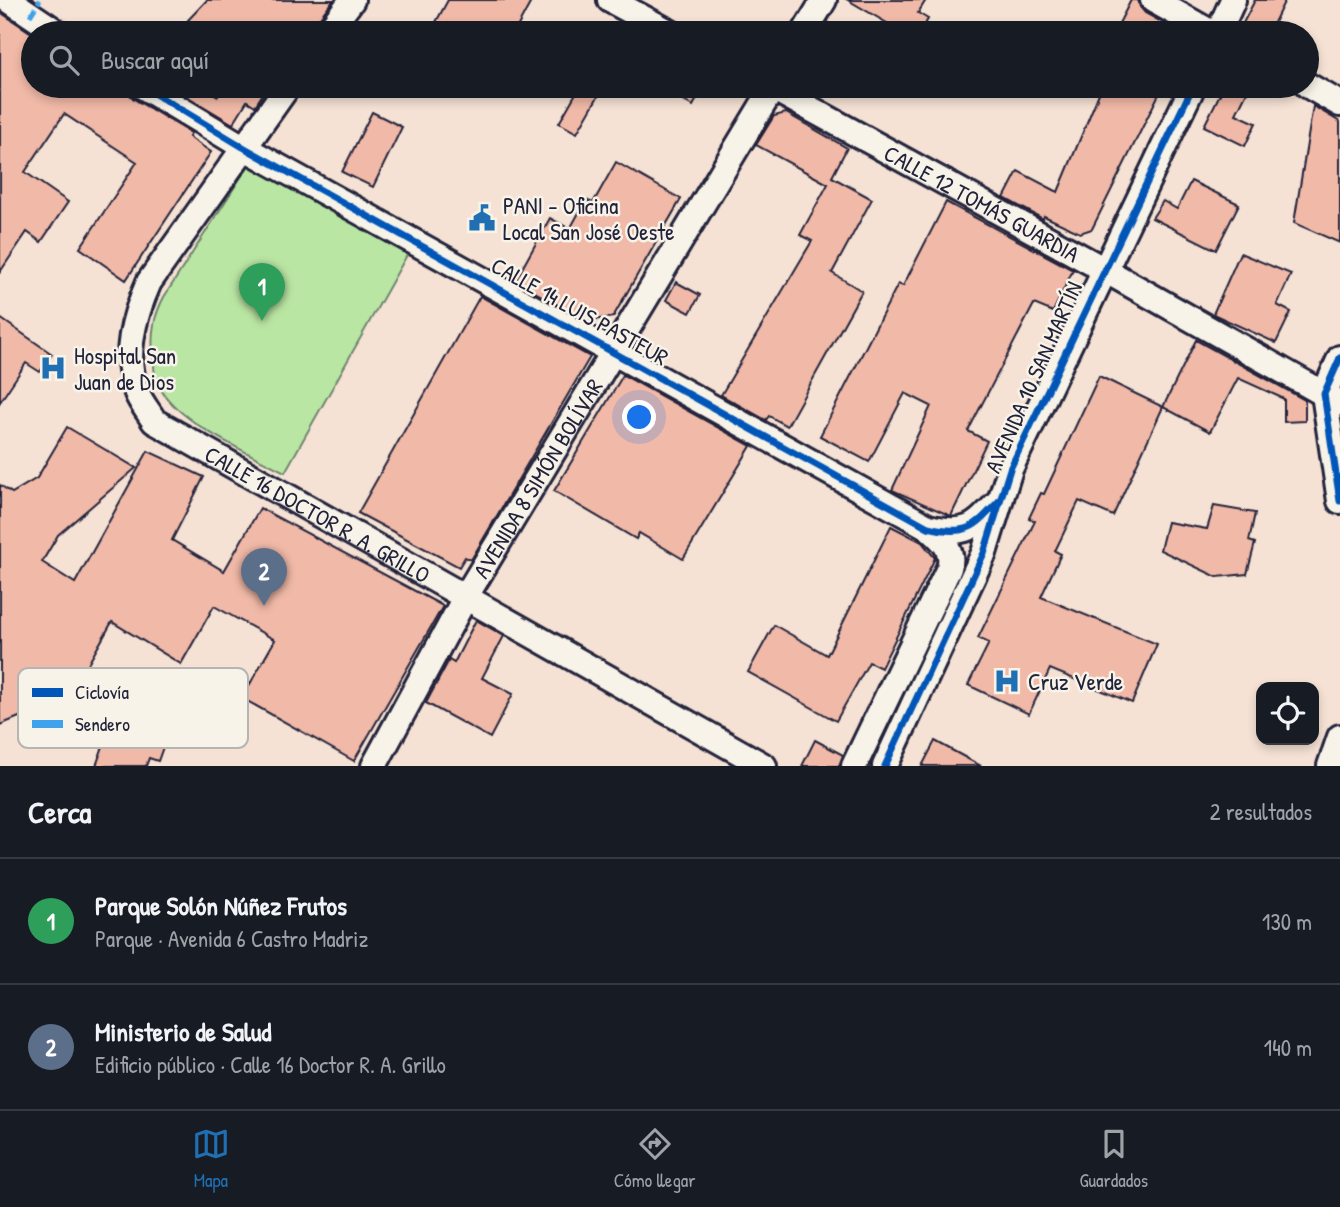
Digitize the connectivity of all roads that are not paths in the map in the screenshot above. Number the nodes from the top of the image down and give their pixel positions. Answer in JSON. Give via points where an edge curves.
{"nodes":[{"id":1,"x":9,"y":0,"type":"edge"},
{"id":2,"x":352,"y":0,"type":"edge"},
{"id":3,"x":610,"y":0,"type":"edge"},
{"id":4,"x":824,"y":0,"type":"edge"},
{"id":5,"x":1153,"y":0,"type":"edge"},
{"id":6,"x":1233,"y":0,"type":"edge"},
{"id":7,"x":35,"y":8,"type":"edge"},
{"id":8,"x":47,"y":21,"type":"edge"},
{"id":9,"x":336,"y":21,"type":"edge"},
{"id":10,"x":649,"y":21,"type":"edge"},
{"id":11,"x":811,"y":21,"type":"edge"},
{"id":12,"x":1191,"y":21,"type":"edge"},
{"id":13,"x":1223,"y":21,"type":"edge"},
{"id":14,"x":1319,"y":92,"type":"edge"},
{"id":15,"x":162,"y":98,"type":"edge"},
{"id":16,"x":279,"y":98,"type":"edge"},
{"id":17,"x":765,"y":98,"type":"edge"},
{"id":18,"x":794,"y":98,"type":"edge"},
{"id":19,"x":1187,"y":98,"type":"edge"},
{"id":20,"x":1340,"y":104,"type":"edge"},
{"id":21,"x":243,"y":147,"type":"junction"},
{"id":22,"x":1103,"y":269,"type":"junction"},
{"id":23,"x":614,"y":351,"type":"junction"},
{"id":24,"x":1340,"y":358,"type":"edge"},
{"id":25,"x":1332,"y":398,"type":"edge"},
{"id":26,"x":999,"y":501,"type":"junction"},
{"id":27,"x":1340,"y":501,"type":"edge"},
{"id":28,"x":928,"y":527,"type":"junction"},
{"id":29,"x":467,"y":596,"type":"junction"},
{"id":30,"x":1340,"y":737,"type":"edge"},
{"id":31,"x":374,"y":766,"type":"edge"},
{"id":32,"x":764,"y":766,"type":"edge"},
{"id":33,"x":854,"y":766,"type":"edge"},
{"id":34,"x":885,"y":766,"type":"edge"},
{"id":35,"x":1330,"y":766,"type":"edge"}],
"edges":[{"from":1,"to":7,"type":"street"},
{"from":2,"to":9,"type":"street"},
{"from":3,"to":10,"type":"street"},
{"from":4,"to":11,"type":"street"},
{"from":5,"to":12,"type":"street"},
{"from":6,"to":13,"type":"street"},
{"from":7,"to":8,"type":"street"},
{"from":14,"to":20,"type":"street"},
{"from":15,"to":21,"type":"street","name":"CALLE 14 LUIS PASTEUR"},
{"from":16,"to":21,"type":"street"},
{"from":17,"to":23,"type":"street","name":"AVENIDA 8 SIMÓN BOLÍVAR"},
{"from":18,"to":22,"type":"street","name":"CALLE 12 TOMÁS GUARDIA"},
{"from":19,"to":22,"type":"street","name":"AVENIDA 10 SAN MARTÍN"},
{"from":21,"to":23,"type":"street","name":"CALLE 14 LUIS PASTEUR"},
{"from":21,"to":29,"type":"street","name":"CALLE 16 DOCTOR R. A. GRILLO","via":[[149,282],[136,311],[130,346],[137,394],[154,421],[175,434]]},
{"from":22,"to":25,"type":"street","name":"CALLE 12 TOMÁS GUARDIA"},
{"from":22,"to":26,"type":"street","name":"AVENIDA 10 SAN MARTÍN"},
{"from":23,"to":28,"type":"street","name":"CALLE 14 LUIS PASTEUR"},
{"from":23,"to":29,"type":"street","name":"AVENIDA 8 SIMÓN BOLÍVAR"},
{"from":24,"to":25,"type":"street"},
{"from":25,"to":27,"type":"street"},
{"from":26,"to":28,"type":"street","name":"CALLE 14 LUIS PASTEUR","via":[[973,527],[946,531]]},
{"from":26,"to":34,"type":"street","name":"AVENIDA 10 SAN MARTÍN","via":[[984,553]]},
{"from":28,"to":33,"type":"street","via":[[942,540],[952,560]]},
{"from":29,"to":31,"type":"street","name":"AVENIDA 8 SIMÓN BOLÍVAR"},
{"from":29,"to":32,"type":"street","name":"CALLE 16 DOCTOR R. A. GRILLO"},
{"from":30,"to":35,"type":"street"}]}
